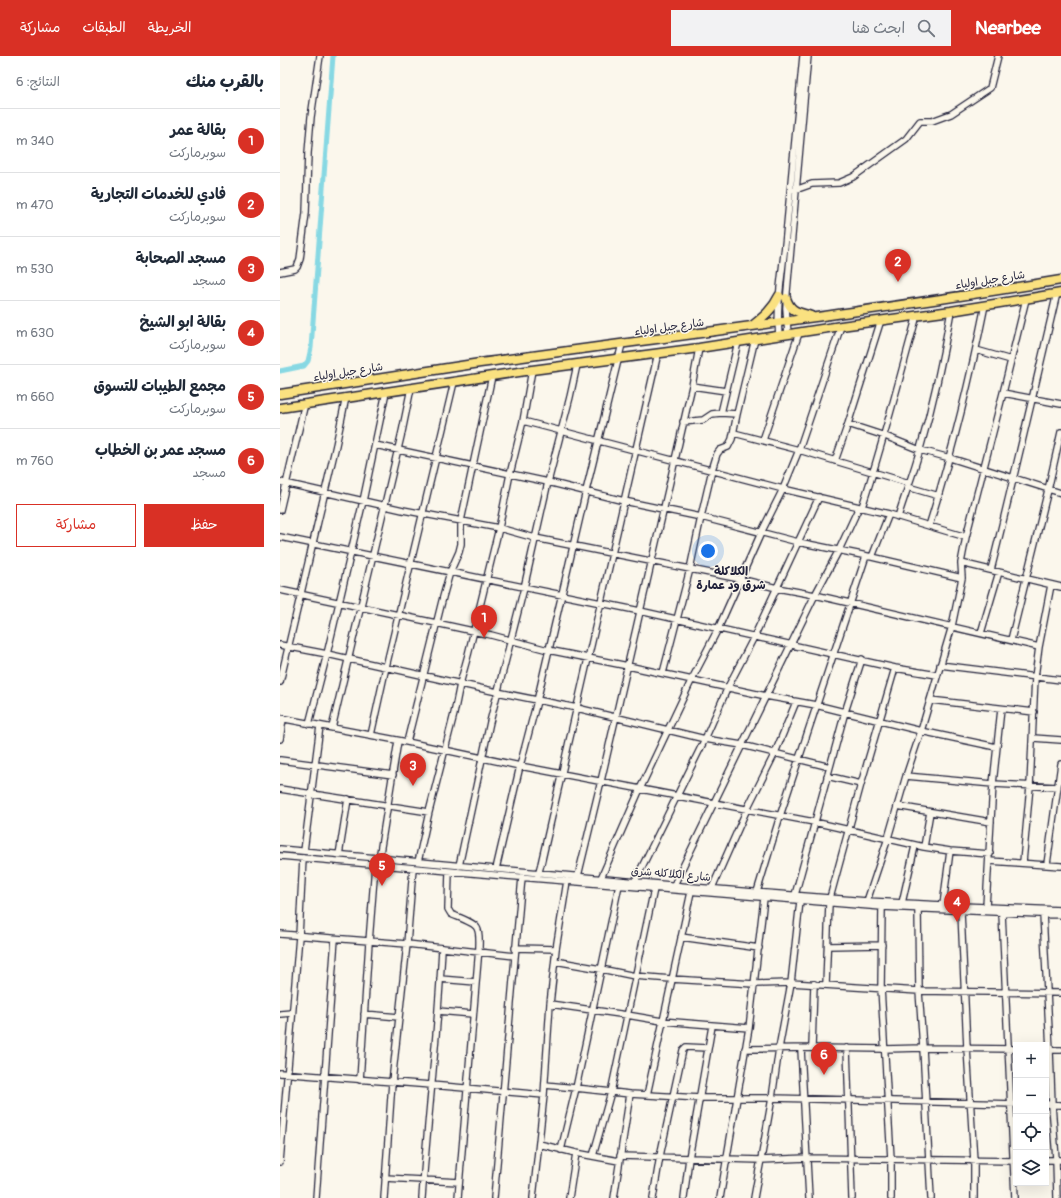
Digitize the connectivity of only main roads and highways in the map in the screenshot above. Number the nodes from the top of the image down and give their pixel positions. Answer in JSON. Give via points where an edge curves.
{"nodes":[{"id":1,"x":1061,"y":280,"type":"edge"},
{"id":2,"x":1059,"y":293,"type":"edge"},
{"id":3,"x":814,"y":318,"type":"junction"},
{"id":4,"x":752,"y":326,"type":"junction"},
{"id":5,"x":500,"y":361,"type":"junction"},
{"id":6,"x":501,"y":375,"type":"junction"},
{"id":7,"x":280,"y":394,"type":"edge"},
{"id":8,"x":280,"y":408,"type":"edge"}],
"edges":[{"from":1,"to":3,"type":"highway","name":"شارع جبل اولياء"},
{"from":2,"to":6,"type":"highway","via":[[918,316]]},
{"from":3,"to":4,"type":"highway","name":"شارع جبل اولياء"},
{"from":3,"to":4,"type":"highway","via":[[792,310],[783,297]]},
{"from":4,"to":5,"type":"highway","name":"شارع جبل اولياء"},
{"from":5,"to":6,"type":"highway"},
{"from":5,"to":7,"type":"highway","name":"شارع جبل اولياء"},
{"from":6,"to":8,"type":"highway"}]}
